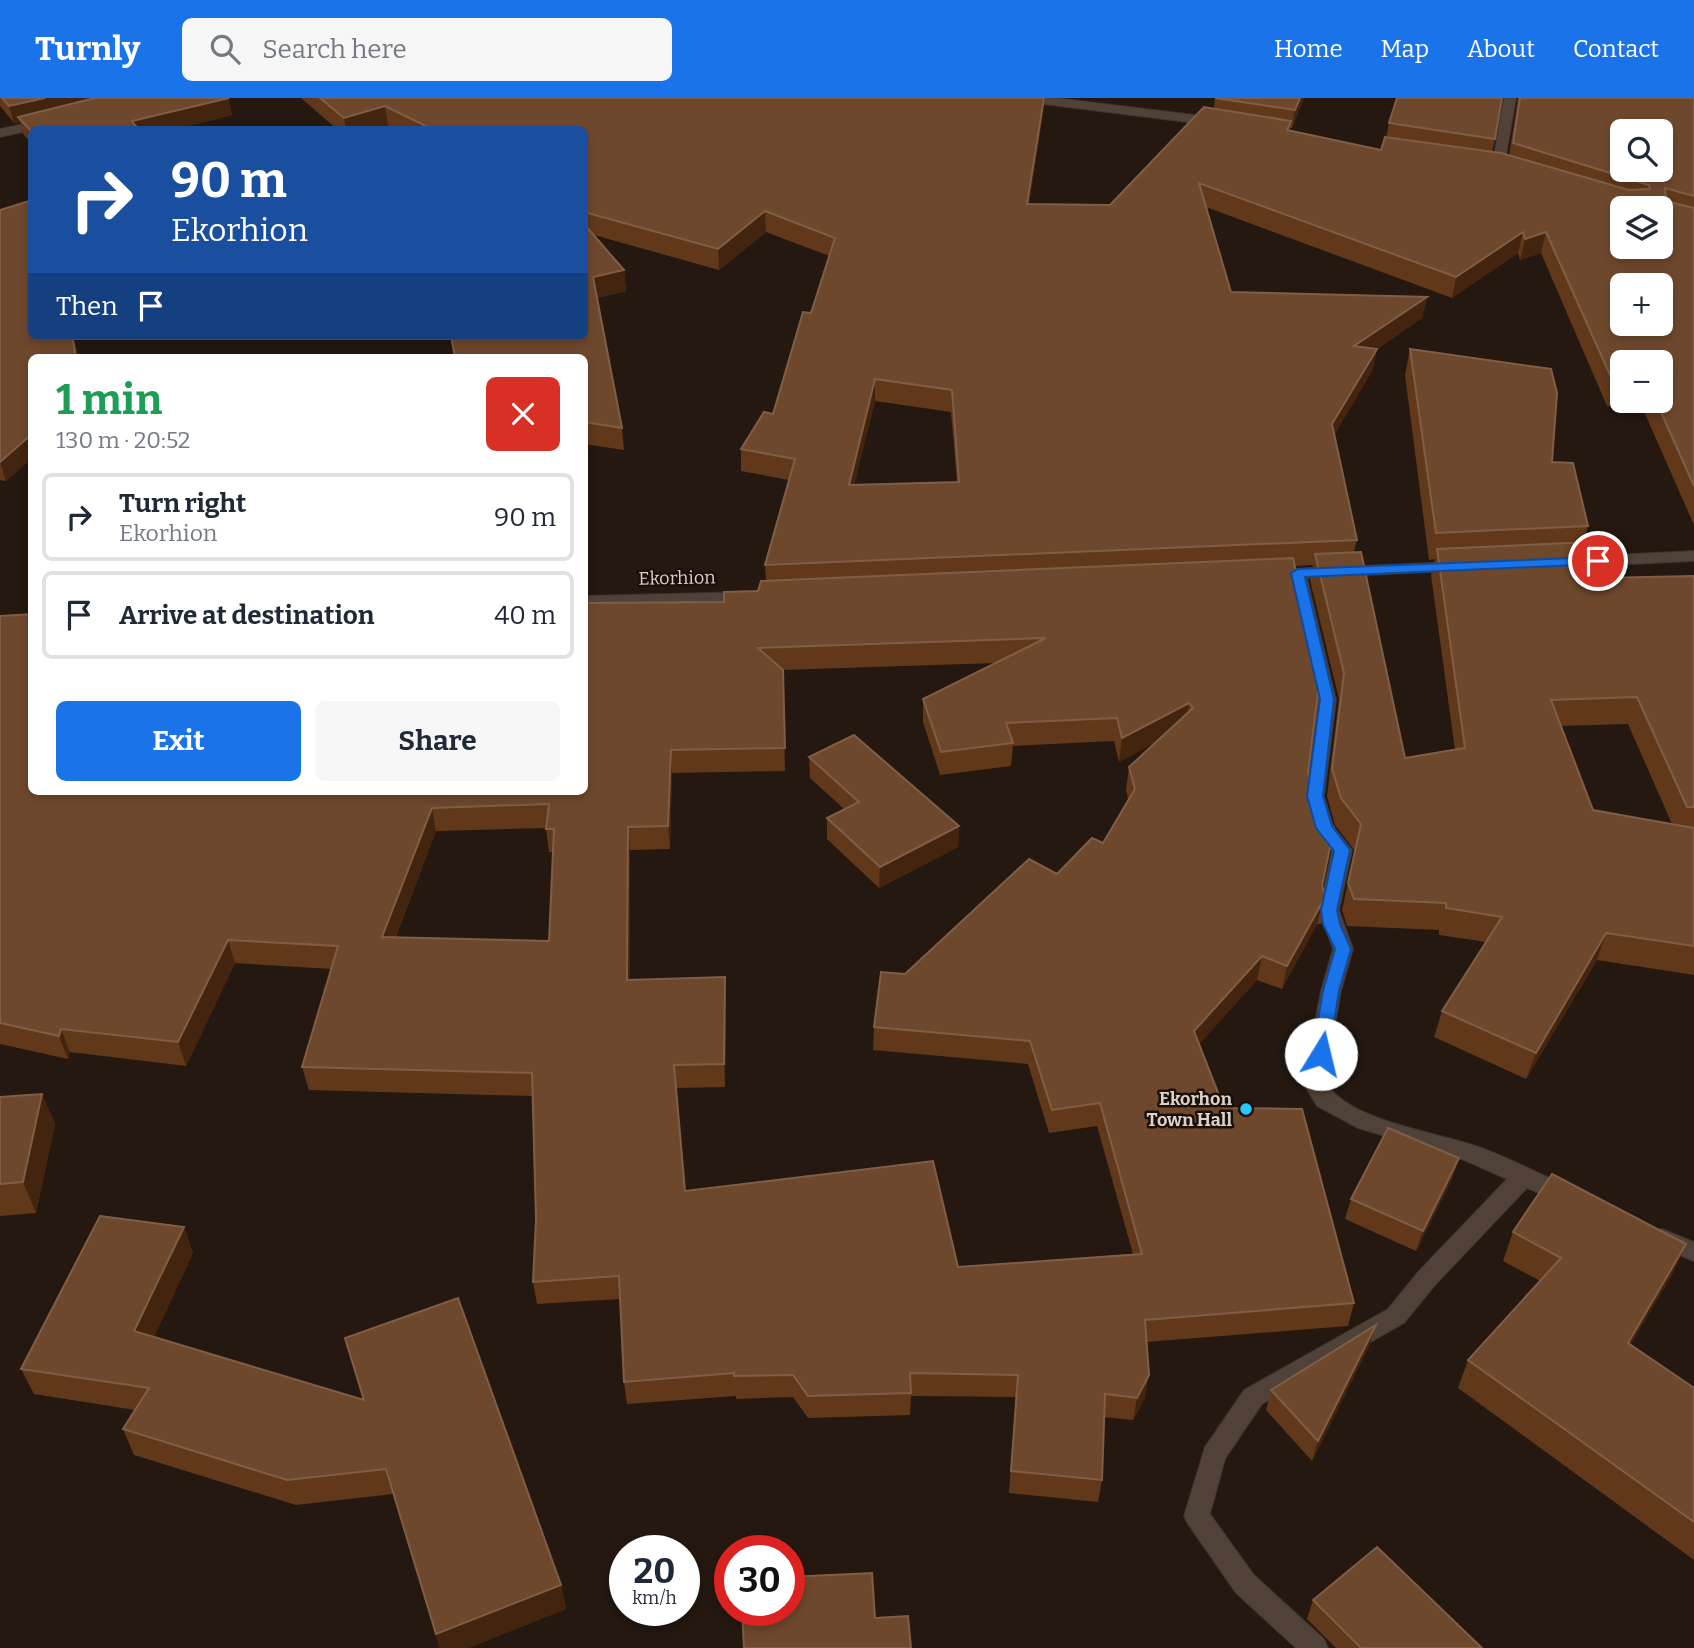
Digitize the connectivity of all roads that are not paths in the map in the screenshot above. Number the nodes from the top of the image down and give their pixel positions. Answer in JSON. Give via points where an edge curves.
{"nodes":[{"id":1,"x":1027,"y":98,"type":"edge"},
{"id":2,"x":1510,"y":98,"type":"edge"},
{"id":3,"x":63,"y":119,"type":"edge"},
{"id":4,"x":1235,"y":125,"type":"edge"},
{"id":5,"x":32,"y":126,"type":"edge"},
{"id":6,"x":28,"y":127,"type":"edge"},
{"id":7,"x":0,"y":133,"type":"edge"},
{"id":8,"x":1485,"y":165,"type":"edge"},
{"id":9,"x":1694,"y":555,"type":"edge"},
{"id":10,"x":1560,"y":562,"type":"edge"},
{"id":11,"x":1478,"y":566,"type":"edge"},
{"id":12,"x":1298,"y":573,"type":"junction"},
{"id":13,"x":1259,"y":575,"type":"edge"},
{"id":14,"x":760,"y":596,"type":"edge"},
{"id":15,"x":588,"y":601,"type":"edge"},
{"id":16,"x":1524,"y":1177,"type":"junction"},
{"id":17,"x":1587,"y":1205,"type":"edge"},
{"id":18,"x":1638,"y":1227,"type":"edge"},
{"id":19,"x":1694,"y":1252,"type":"edge"},
{"id":20,"x":1315,"y":1648,"type":"edge"}],
"edges":[{"from":1,"to":4,"type":"street"},
{"from":2,"to":8,"type":"street","via":[[1504,169]]},
{"from":3,"to":5,"type":"street"},
{"from":6,"to":7,"type":"street"},
{"from":9,"to":10,"type":"street"},
{"from":11,"to":12,"type":"street"},
{"from":12,"to":13,"type":"street"},
{"from":12,"to":16,"type":"street","via":[[1327,699],[1315,796],[1324,828],[1342,850],[1329,910],[1343,949],[1314,1083],[1325,1100],[1366,1122],[1470,1153]]},
{"from":14,"to":15,"type":"street","name":"Ekorhion"},
{"from":16,"to":17,"type":"street"},
{"from":16,"to":20,"type":"street","via":[[1396,1316],[1253,1397],[1214,1455],[1198,1516],[1245,1584]]},
{"from":18,"to":19,"type":"street"}]}
